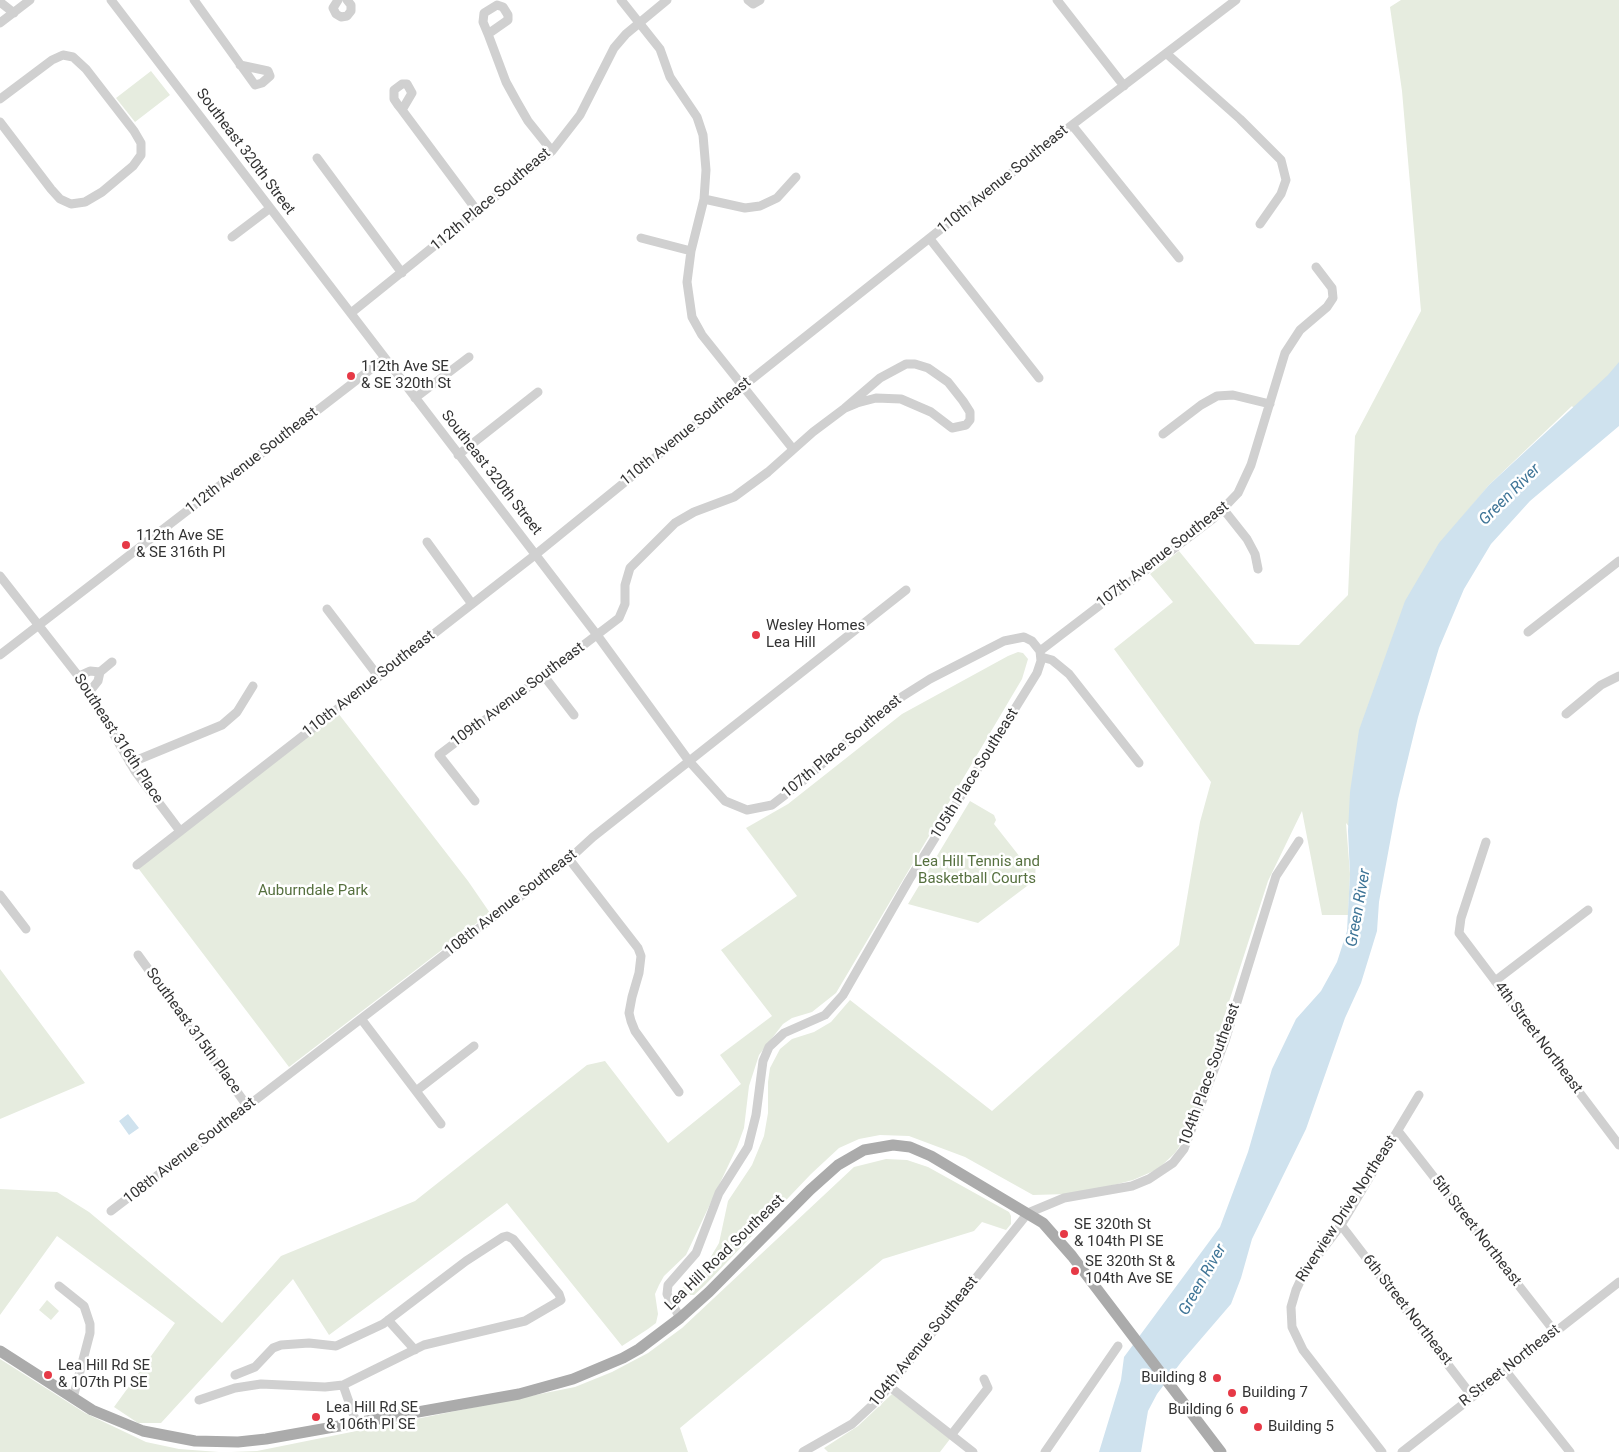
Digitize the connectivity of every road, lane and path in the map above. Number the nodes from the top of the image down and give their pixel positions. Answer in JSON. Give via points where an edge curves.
{"nodes":[{"id":1,"x":30,"y":0,"type":"edge"},
{"id":2,"x":111,"y":0,"type":"edge"},
{"id":3,"x":194,"y":0,"type":"edge"},
{"id":4,"x":325,"y":0,"type":"edge"},
{"id":5,"x":347,"y":0,"type":"edge"},
{"id":6,"x":621,"y":0,"type":"edge"},
{"id":7,"x":667,"y":0,"type":"edge"},
{"id":8,"x":748,"y":0,"type":"edge"},
{"id":9,"x":760,"y":0,"type":"edge"},
{"id":10,"x":1057,"y":0,"type":"edge"},
{"id":11,"x":1236,"y":0,"type":"edge"},
{"id":12,"x":0,"y":2,"type":"edge"},
{"id":13,"x":336,"y":2,"type":"edge"},
{"id":14,"x":14,"y":13,"type":"junction"},
{"id":15,"x":0,"y":23,"type":"edge"},
{"id":16,"x":639,"y":23,"type":"junction"},
{"id":17,"x":488,"y":34,"type":"dead end"},
{"id":18,"x":1167,"y":54,"type":"junction"},
{"id":19,"x":240,"y":64,"type":"dead end"},
{"id":20,"x":1124,"y":86,"type":"junction"},
{"id":21,"x":0,"y":99,"type":"edge"},
{"id":22,"x":402,"y":110,"type":"dead end"},
{"id":23,"x":0,"y":122,"type":"edge"},
{"id":24,"x":1072,"y":125,"type":"junction"},
{"id":25,"x":552,"y":151,"type":"junction"},
{"id":26,"x":317,"y":158,"type":"dead end"},
{"id":27,"x":796,"y":177,"type":"dead end"},
{"id":28,"x":704,"y":200,"type":"junction"},
{"id":29,"x":269,"y":209,"type":"junction"},
{"id":30,"x":478,"y":212,"type":"junction"},
{"id":31,"x":1260,"y":224,"type":"dead end"},
{"id":32,"x":232,"y":238,"type":"dead end"},
{"id":33,"x":641,"y":238,"type":"dead end"},
{"id":34,"x":930,"y":239,"type":"junction"},
{"id":35,"x":691,"y":251,"type":"junction"},
{"id":36,"x":1179,"y":258,"type":"dead end"},
{"id":37,"x":1316,"y":267,"type":"dead end"},
{"id":38,"x":402,"y":273,"type":"junction"},
{"id":39,"x":351,"y":313,"type":"junction"},
{"id":40,"x":469,"y":357,"type":"dead end"},
{"id":41,"x":384,"y":359,"type":"junction"},
{"id":42,"x":1038,"y":378,"type":"dead end"},
{"id":43,"x":742,"y":387,"type":"junction"},
{"id":44,"x":538,"y":392,"type":"dead end"},
{"id":45,"x":414,"y":398,"type":"junction"},
{"id":46,"x":1270,"y":404,"type":"junction"},
{"id":47,"x":845,"y":408,"type":"junction"},
{"id":48,"x":1163,"y":434,"type":"dead end"},
{"id":49,"x":793,"y":449,"type":"junction"},
{"id":50,"x":458,"y":455,"type":"junction"},
{"id":51,"x":1224,"y":510,"type":"junction"},
{"id":52,"x":427,"y":542,"type":"dead end"},
{"id":53,"x":535,"y":555,"type":"junction"},
{"id":54,"x":1619,"y":561,"type":"edge"},
{"id":55,"x":1258,"y":569,"type":"dead end"},
{"id":56,"x":0,"y":576,"type":"edge"},
{"id":57,"x":906,"y":590,"type":"dead end"},
{"id":58,"x":472,"y":604,"type":"junction"},
{"id":59,"x":327,"y":609,"type":"dead end"},
{"id":60,"x":38,"y":626,"type":"junction"},
{"id":61,"x":1528,"y":632,"type":"dead end"},
{"id":62,"x":597,"y":635,"type":"junction"},
{"id":63,"x":1040,"y":654,"type":"junction"},
{"id":64,"x":0,"y":655,"type":"edge"},
{"id":65,"x":112,"y":662,"type":"dead end"},
{"id":66,"x":100,"y":672,"type":"junction"},
{"id":67,"x":79,"y":676,"type":"junction"},
{"id":68,"x":378,"y":676,"type":"junction"},
{"id":69,"x":544,"y":676,"type":"junction"},
{"id":70,"x":1619,"y":676,"type":"edge"},
{"id":71,"x":253,"y":686,"type":"dead end"},
{"id":72,"x":90,"y":691,"type":"junction"},
{"id":73,"x":1566,"y":714,"type":"dead end"},
{"id":74,"x":574,"y":716,"type":"dead end"},
{"id":75,"x":690,"y":761,"type":"junction"},
{"id":76,"x":1139,"y":762,"type":"dead end"},
{"id":77,"x":130,"y":764,"type":"junction"},
{"id":78,"x":475,"y":800,"type":"dead end"},
{"id":79,"x":747,"y":810,"type":"joint"},
{"id":80,"x":180,"y":831,"type":"junction"},
{"id":81,"x":1299,"y":841,"type":"dead end"},
{"id":82,"x":1486,"y":842,"type":"dead end"},
{"id":83,"x":569,"y":859,"type":"junction"},
{"id":84,"x":137,"y":865,"type":"dead end"},
{"id":85,"x":0,"y":895,"type":"edge"},
{"id":86,"x":1588,"y":910,"type":"dead end"},
{"id":87,"x":26,"y":929,"type":"dead end"},
{"id":88,"x":138,"y":955,"type":"dead end"},
{"id":89,"x":1495,"y":981,"type":"junction"},
{"id":90,"x":362,"y":1020,"type":"junction"},
{"id":91,"x":474,"y":1046,"type":"dead end"},
{"id":92,"x":416,"y":1091,"type":"junction"},
{"id":93,"x":678,"y":1092,"type":"dead end"},
{"id":94,"x":1419,"y":1094,"type":"dead end"},
{"id":95,"x":248,"y":1107,"type":"junction"},
{"id":96,"x":441,"y":1124,"type":"dead end"},
{"id":97,"x":1398,"y":1131,"type":"junction"},
{"id":98,"x":1619,"y":1145,"type":"edge"},
{"id":99,"x":111,"y":1211,"type":"dead end"},
{"id":100,"x":1028,"y":1213,"type":"junction"},
{"id":101,"x":1341,"y":1225,"type":"junction"},
{"id":102,"x":1619,"y":1282,"type":"edge"},
{"id":103,"x":59,"y":1286,"type":"dead end"},
{"id":104,"x":680,"y":1318,"type":"junction"},
{"id":105,"x":388,"y":1320,"type":"junction"},
{"id":106,"x":1555,"y":1332,"type":"junction"},
{"id":107,"x":1118,"y":1346,"type":"dead end"},
{"id":108,"x":415,"y":1350,"type":"junction"},
{"id":109,"x":0,"y":1351,"type":"edge"},
{"id":110,"x":1505,"y":1370,"type":"junction"},
{"id":111,"x":235,"y":1375,"type":"dead end"},
{"id":112,"x":984,"y":1379,"type":"dead end"},
{"id":113,"x":343,"y":1385,"type":"junction"},
{"id":114,"x":890,"y":1387,"type":"junction"},
{"id":115,"x":1472,"y":1396,"type":"junction"},
{"id":116,"x":73,"y":1398,"type":"junction"},
{"id":117,"x":198,"y":1400,"type":"dead end"},
{"id":118,"x":356,"y":1422,"type":"junction"},
{"id":119,"x":952,"y":1434,"type":"junction"},
{"id":120,"x":803,"y":1452,"type":"edge"},
{"id":121,"x":973,"y":1452,"type":"edge"},
{"id":122,"x":1045,"y":1452,"type":"edge"},
{"id":123,"x":1222,"y":1452,"type":"edge"},
{"id":124,"x":1382,"y":1452,"type":"edge"},
{"id":125,"x":1402,"y":1452,"type":"edge"},
{"id":126,"x":1570,"y":1452,"type":"edge"}],
"edges":[{"from":1,"to":14,"type":"street"},
{"from":2,"to":29,"type":"street","name":"Southeast 320th Street"},
{"from":3,"to":19,"type":"street"},
{"from":4,"to":13,"type":"street"},
{"from":5,"to":13,"type":"street","via":[[352,8],[344,17],[336,14]]},
{"from":6,"to":16,"type":"street"},
{"from":7,"to":16,"type":"street","name":"112th Place Southeast"},
{"from":8,"to":9,"type":"street","via":[[753,4]]},
{"from":10,"to":20,"type":"street"},
{"from":11,"to":18,"type":"street","name":"110th Avenue Southeast"},
{"from":12,"to":14,"type":"street"},
{"from":14,"to":15,"type":"street"},
{"from":16,"to":25,"type":"street","name":"112th Place Southeast","via":[[614,48],[580,115]]},
{"from":16,"to":28,"type":"street","via":[[660,49],[670,77],[700,124],[706,152]]},
{"from":17,"to":25,"type":"street","via":[[516,102]]},
{"from":18,"to":20,"type":"street","name":"110th Avenue Southeast"},
{"from":18,"to":31,"type":"street","via":[[1281,160],[1286,180],[1282,194]]},
{"from":20,"to":24,"type":"street","name":"110th Avenue Southeast"},
{"from":21,"to":23,"type":"street","via":[[48,63],[66,55],[86,69],[134,131],[142,149],[133,166],[102,192],[85,202],[72,204],[55,194]]},
{"from":22,"to":30,"type":"street"},
{"from":24,"to":34,"type":"street","name":"110th Avenue Southeast"},
{"from":24,"to":36,"type":"street"},
{"from":25,"to":30,"type":"street","name":"112th Place Southeast"},
{"from":26,"to":38,"type":"street"},
{"from":27,"to":28,"type":"street","via":[[777,198],[760,206],[745,208]]},
{"from":28,"to":35,"type":"street"},
{"from":29,"to":32,"type":"street"},
{"from":29,"to":39,"type":"street","name":"Southeast 320th Street"},
{"from":30,"to":38,"type":"street","name":"112th Place Southeast"},
{"from":33,"to":35,"type":"street"},
{"from":34,"to":42,"type":"street"},
{"from":34,"to":43,"type":"street","name":"110th Avenue Southeast"},
{"from":35,"to":43,"type":"street","via":[[687,289],[692,317]]},
{"from":37,"to":46,"type":"street","name":"107th Avenue Southeast","via":[[1334,293],[1332,300],[1304,326],[1289,346]]},
{"from":38,"to":39,"type":"street","name":"112th Place Southeast"},
{"from":39,"to":41,"type":"street","name":"Southeast 320th Street"},
{"from":40,"to":45,"type":"street"},
{"from":41,"to":45,"type":"street","name":"Southeast 320th Street"},
{"from":41,"to":60,"type":"street","name":"112th Avenue Southeast"},
{"from":43,"to":49,"type":"street"},
{"from":43,"to":53,"type":"street","name":"110th Avenue Southeast"},
{"from":44,"to":50,"type":"street"},
{"from":45,"to":50,"type":"street","name":"Southeast 320th Street"},
{"from":46,"to":48,"type":"street","via":[[1220,395]]},
{"from":46,"to":51,"type":"street","name":"107th Avenue Southeast","via":[[1247,475],[1238,494]]},
{"from":47,"to":47,"type":"street","name":"109th Avenue Southeast","via":[[876,398],[901,399],[931,412],[952,428],[966,425],[970,420],[970,412],[948,382],[928,368],[915,364],[906,364],[880,378]]},
{"from":47,"to":49,"type":"street","name":"109th Avenue Southeast"},
{"from":49,"to":62,"type":"street","name":"109th Avenue Southeast","via":[[734,497],[675,523],[630,568],[622,614]]},
{"from":50,"to":53,"type":"street","name":"Southeast 320th Street"},
{"from":51,"to":55,"type":"street","via":[[1247,539]]},
{"from":51,"to":63,"type":"street","name":"107th Avenue Southeast"},
{"from":52,"to":58,"type":"street"},
{"from":53,"to":58,"type":"street","name":"110th Avenue Southeast"},
{"from":53,"to":62,"type":"street","name":"Southeast 320th Street"},
{"from":54,"to":61,"type":"street"},
{"from":56,"to":60,"type":"street","name":"Southeast 316th Place"},
{"from":57,"to":75,"type":"street","name":"108th Avenue Southeast"},
{"from":58,"to":68,"type":"street","name":"110th Avenue Southeast"},
{"from":59,"to":68,"type":"street"},
{"from":60,"to":64,"type":"street","name":"112th Avenue Southeast"},
{"from":60,"to":67,"type":"street","name":"Southeast 316th Place"},
{"from":62,"to":69,"type":"street","name":"109th Avenue Southeast"},
{"from":62,"to":75,"type":"street","name":"Southeast 320th Street"},
{"from":63,"to":76,"type":"street","name":"107th Place Southeast","via":[[1069,674]]},
{"from":63,"to":79,"type":"street","name":"107th Place Southeast","via":[[1032,641],[1015,638],[930,679],[888,707],[785,796],[767,807]]},
{"from":63,"to":104,"type":"street","name":"105th Place Southeast","via":[[1040,667],[1030,686],[909,880],[843,995],[825,1014],[790,1029],[769,1047],[763,1061],[748,1147],[719,1193],[696,1254],[668,1285],[667,1294]]},
{"from":65,"to":66,"type":"street"},
{"from":66,"to":67,"type":"street","via":[[90,671]]},
{"from":66,"to":72,"type":"street","via":[[96,685]]},
{"from":67,"to":72,"type":"street","name":"Southeast 316th Place"},
{"from":68,"to":80,"type":"street","name":"110th Avenue Southeast"},
{"from":69,"to":74,"type":"street"},
{"from":69,"to":78,"type":"street","name":"109th Avenue Southeast","via":[[439,756]]},
{"from":70,"to":73,"type":"street","via":[[1601,684]]},
{"from":71,"to":77,"type":"street","via":[[237,712],[222,725]]},
{"from":72,"to":77,"type":"street","name":"Southeast 316th Place"},
{"from":75,"to":79,"type":"street","name":"Southeast 320th Street","via":[[725,801]]},
{"from":75,"to":83,"type":"street","name":"108th Avenue Southeast"},
{"from":77,"to":80,"type":"street","name":"Southeast 316th Place"},
{"from":80,"to":84,"type":"street","name":"110th Avenue Southeast"},
{"from":81,"to":100,"type":"street","name":"104th Place Southeast","via":[[1276,876],[1224,1042],[1184,1148],[1173,1163],[1149,1179],[1117,1190],[1064,1198]]},
{"from":82,"to":89,"type":"street","name":"4th Street Northeast","via":[[1458,930]]},
{"from":83,"to":90,"type":"street","name":"108th Avenue Southeast"},
{"from":83,"to":93,"type":"street","via":[[638,948],[641,956],[629,1013],[631,1021]]},
{"from":85,"to":87,"type":"street"},
{"from":86,"to":89,"type":"street"},
{"from":88,"to":95,"type":"street","name":"Southeast 315th Place"},
{"from":89,"to":98,"type":"street","name":"4th Street Northeast"},
{"from":90,"to":92,"type":"street"},
{"from":90,"to":95,"type":"street","name":"108th Avenue Southeast"},
{"from":91,"to":92,"type":"street"},
{"from":92,"to":96,"type":"street"},
{"from":94,"to":97,"type":"street","name":"Riverview Drive Northeast"},
{"from":95,"to":99,"type":"street","name":"108th Avenue Southeast"},
{"from":97,"to":101,"type":"street","name":"Riverview Drive Northeast"},
{"from":97,"to":106,"type":"street","name":"5th Street Northeast"},
{"from":100,"to":104,"type":"main road","name":"Lea Hill Road Southeast","via":[[931,1156],[893,1145],[864,1150],[820,1180]]},
{"from":100,"to":114,"type":"street","name":"104th Avenue Southeast"},
{"from":100,"to":123,"type":"main road","via":[[1053,1234]]},
{"from":101,"to":115,"type":"street","name":"6th Street Northeast"},
{"from":101,"to":124,"type":"street","name":"Riverview Drive Northeast","via":[[1303,1275],[1292,1302],[1292,1327],[1306,1355]]},
{"from":102,"to":106,"type":"street","name":"R Street Northeast"},
{"from":103,"to":116,"type":"street","via":[[84,1306],[90,1324]]},
{"from":104,"to":118,"type":"main road","name":"Lea Hill Road Southeast","via":[[623,1358],[573,1379],[519,1394]]},
{"from":105,"to":108,"type":"street"},
{"from":105,"to":108,"type":"street","via":[[466,1261],[507,1236],[514,1239],[559,1294],[561,1300],[525,1321]]},
{"from":105,"to":111,"type":"street","via":[[336,1346],[309,1343],[281,1345],[273,1348],[255,1367]]},
{"from":106,"to":110,"type":"street","name":"R Street Northeast"},
{"from":107,"to":122,"type":"street"},
{"from":108,"to":113,"type":"street"},
{"from":109,"to":116,"type":"main road","name":"Lea Hill Road Southeast"},
{"from":110,"to":115,"type":"street","name":"R Street Northeast"},
{"from":110,"to":126,"type":"street"},
{"from":112,"to":119,"type":"street","via":[[988,1388]]},
{"from":113,"to":117,"type":"street","via":[[261,1384],[234,1388]]},
{"from":113,"to":118,"type":"street"},
{"from":114,"to":119,"type":"street"},
{"from":114,"to":120,"type":"street","name":"104th Avenue Southeast","via":[[862,1417],[830,1439]]},
{"from":115,"to":125,"type":"street","name":"R Street Northeast"},
{"from":116,"to":118,"type":"main road","name":"Lea Hill Road Southeast","via":[[92,1410],[143,1431],[195,1441],[266,1439]]},
{"from":119,"to":121,"type":"street"}]}
